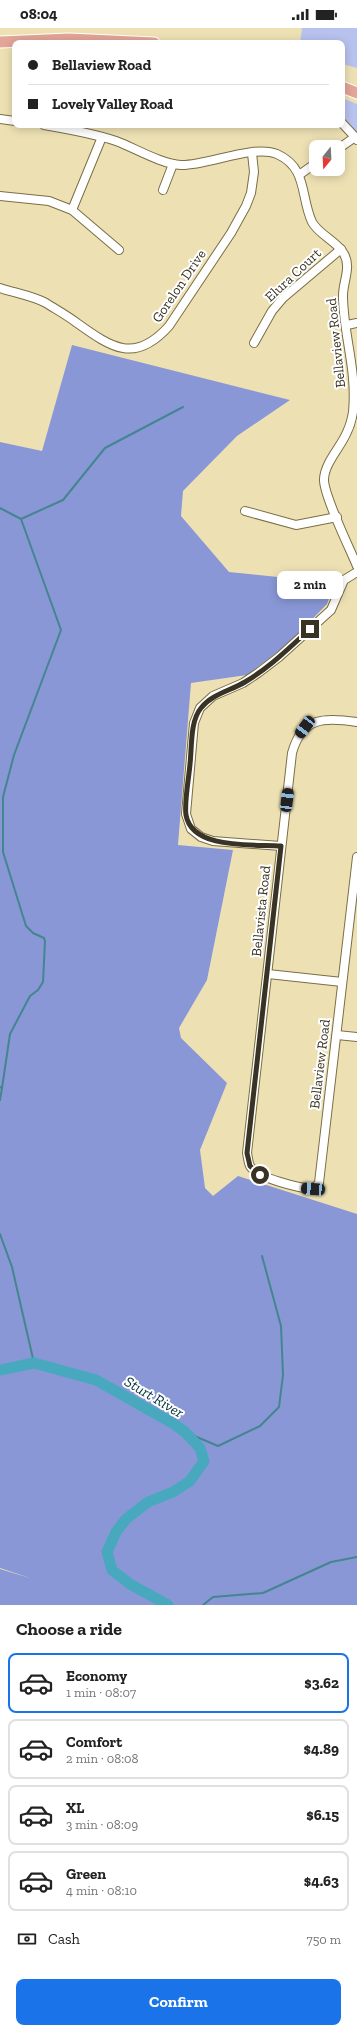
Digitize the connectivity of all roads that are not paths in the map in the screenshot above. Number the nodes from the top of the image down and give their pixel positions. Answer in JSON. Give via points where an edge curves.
{"nodes":[{"id":1,"x":46,"y":40,"type":"edge"},
{"id":2,"x":90,"y":40,"type":"edge"},
{"id":3,"x":12,"y":41,"type":"edge"},
{"id":4,"x":0,"y":42,"type":"edge"},
{"id":5,"x":345,"y":83,"type":"edge"},
{"id":6,"x":357,"y":86,"type":"edge"},
{"id":7,"x":345,"y":88,"type":"edge"},
{"id":8,"x":357,"y":93,"type":"edge"},
{"id":9,"x":0,"y":119,"type":"edge"},
{"id":10,"x":12,"y":121,"type":"edge"},
{"id":11,"x":345,"y":126,"type":"edge"},
{"id":12,"x":58,"y":128,"type":"edge"},
{"id":13,"x":102,"y":137,"type":"junction"},
{"id":14,"x":356,"y":139,"type":"edge"},
{"id":15,"x":345,"y":145,"type":"edge"},
{"id":16,"x":252,"y":153,"type":"junction"},
{"id":17,"x":173,"y":164,"type":"junction"},
{"id":18,"x":309,"y":168,"type":"edge"},
{"id":19,"x":299,"y":175,"type":"junction"},
{"id":20,"x":163,"y":190,"type":"dead end"},
{"id":21,"x":0,"y":196,"type":"edge"},
{"id":22,"x":72,"y":210,"type":"junction"},
{"id":23,"x":341,"y":249,"type":"junction"},
{"id":24,"x":120,"y":250,"type":"dead end"},
{"id":25,"x":0,"y":288,"type":"edge"},
{"id":26,"x":357,"y":323,"type":"edge"},
{"id":27,"x":347,"y":325,"type":"junction"},
{"id":28,"x":254,"y":343,"type":"dead end"},
{"id":29,"x":245,"y":511,"type":"dead end"},
{"id":30,"x":337,"y":517,"type":"junction"},
{"id":31,"x":357,"y":566,"type":"edge"},
{"id":32,"x":357,"y":572,"type":"edge"},
{"id":33,"x":357,"y":722,"type":"edge"},
{"id":34,"x":281,"y":846,"type":"junction"},
{"id":35,"x":357,"y":858,"type":"edge"},
{"id":36,"x":268,"y":974,"type":"junction"},
{"id":37,"x":342,"y":982,"type":"junction"},
{"id":38,"x":337,"y":1035,"type":"junction"},
{"id":39,"x":357,"y":1037,"type":"edge"},
{"id":40,"x":247,"y":1153,"type":"joint"}],
"edges":[{"from":1,"to":2,"type":"main road"},
{"from":3,"to":4,"type":"main road"},
{"from":5,"to":6,"type":"main road"},
{"from":7,"to":8,"type":"main road"},
{"from":9,"to":10,"type":"street"},
{"from":11,"to":14,"type":"street"},
{"from":12,"to":13,"type":"street"},
{"from":13,"to":17,"type":"street"},
{"from":13,"to":22,"type":"street"},
{"from":14,"to":15,"type":"street"},
{"from":16,"to":17,"type":"street","via":[[198,163]]},
{"from":16,"to":19,"type":"street","via":[[275,153],[291,162]]},
{"from":16,"to":25,"type":"street","name":"Gorelon Drive","via":[[254,172],[246,206],[169,326],[146,346],[125,350],[115,347],[44,302]]},
{"from":17,"to":20,"type":"street"},
{"from":18,"to":19,"type":"street"},
{"from":19,"to":23,"type":"street","via":[[312,222]]},
{"from":21,"to":22,"type":"street","via":[[49,201]]},
{"from":22,"to":24,"type":"street"},
{"from":23,"to":27,"type":"street","name":"Bellaview Road","via":[[345,255],[347,271],[343,296]]},
{"from":23,"to":28,"type":"street","name":"Elura Court","via":[[283,298],[272,311]]},
{"from":26,"to":27,"type":"street"},
{"from":27,"to":30,"type":"street","name":"Bellaview Road","via":[[354,363],[353,413],[347,432],[324,478],[324,486]]},
{"from":29,"to":30,"type":"street","via":[[296,525]]},
{"from":30,"to":31,"type":"street","name":"Bellaview Road"},
{"from":32,"to":34,"type":"street","via":[[344,580],[331,610],[258,673],[243,683],[213,696],[200,708],[194,723],[186,814],[191,829],[201,837],[213,841]]},
{"from":33,"to":34,"type":"street","name":"Bellavista Road","via":[[336,719],[320,721],[305,727],[296,740],[292,753]]},
{"from":34,"to":36,"type":"street","name":"Bellavista Road"},
{"from":35,"to":37,"type":"street","name":"Bellaview Road"},
{"from":36,"to":37,"type":"street"},
{"from":36,"to":40,"type":"street","name":"Bellavista Road"},
{"from":37,"to":38,"type":"street","name":"Bellaview Road"},
{"from":38,"to":39,"type":"street"},
{"from":38,"to":40,"type":"street","name":"Bellaview Road","via":[[320,1183],[313,1189],[304,1189],[260,1175],[250,1166]]}]}
